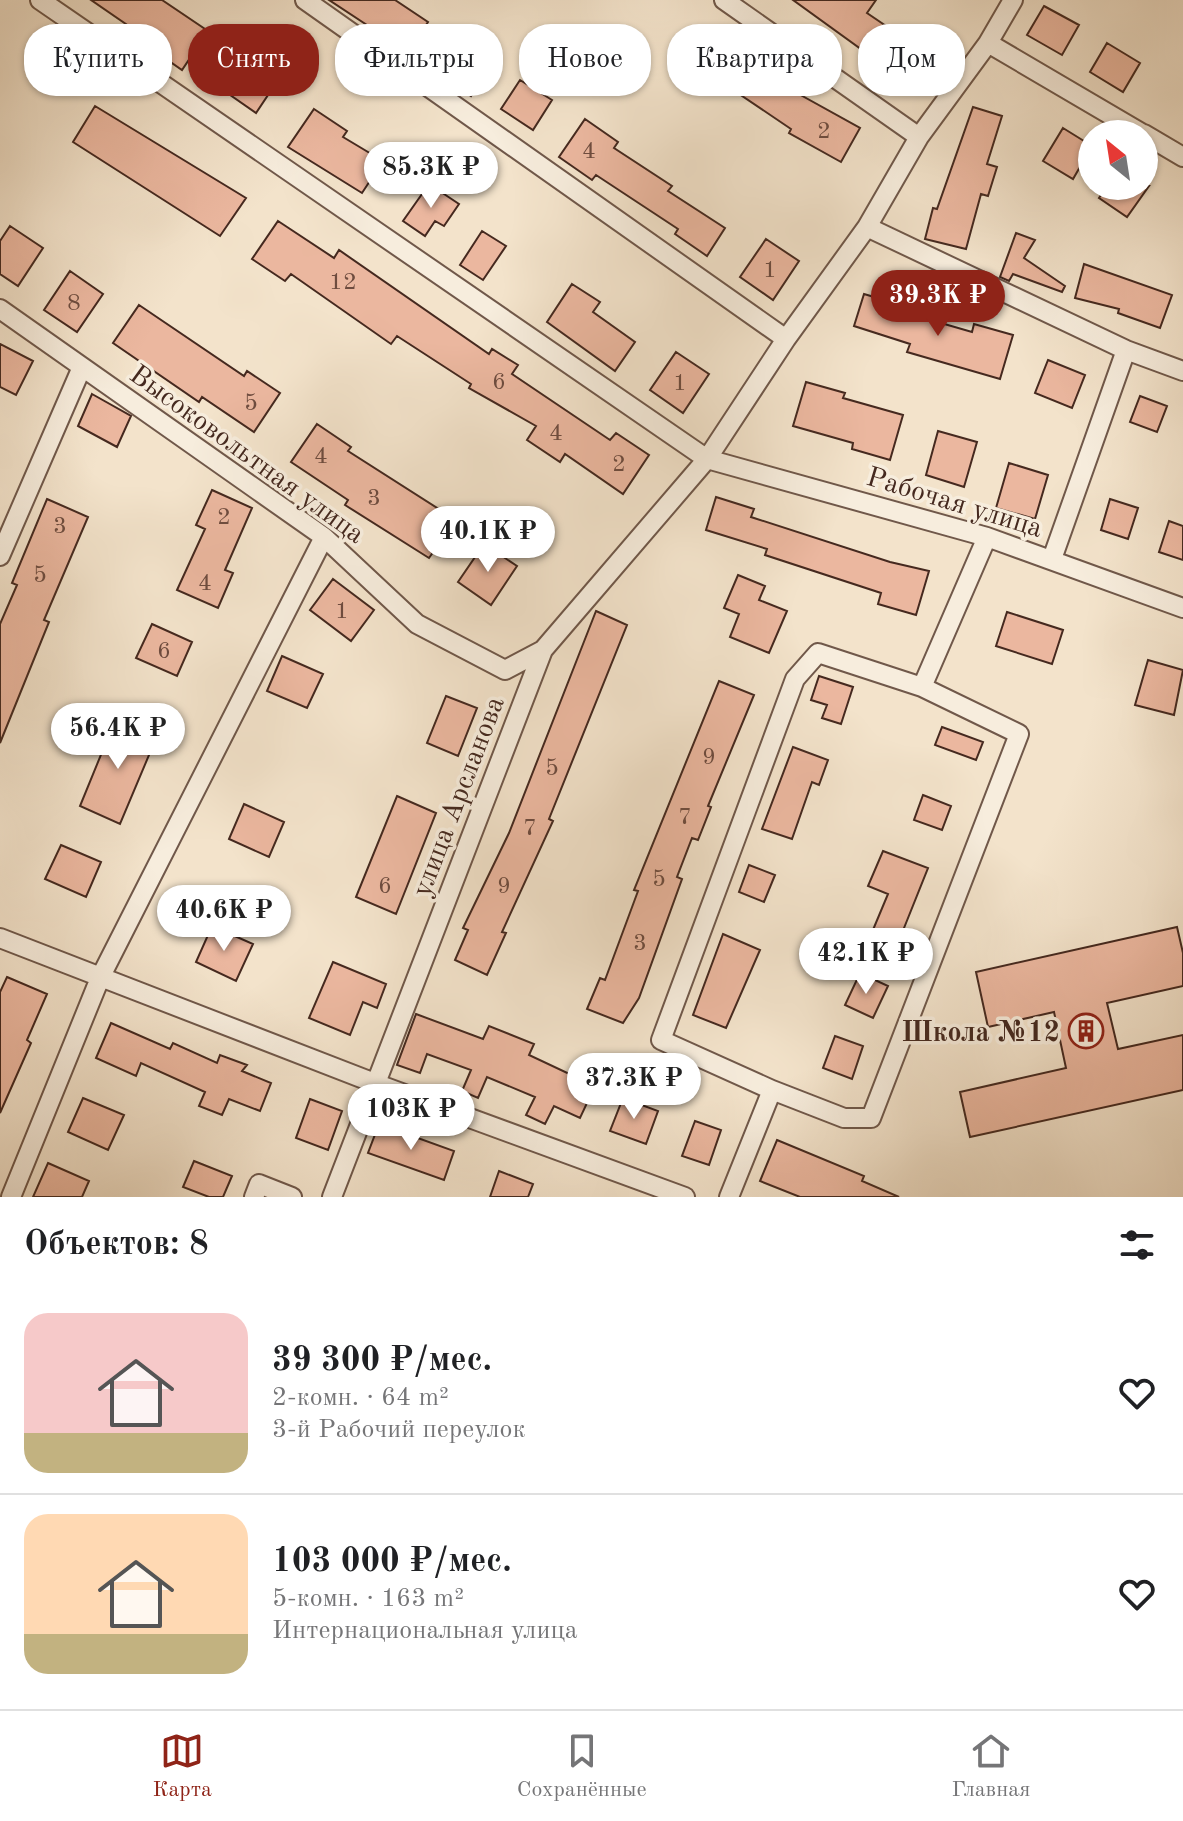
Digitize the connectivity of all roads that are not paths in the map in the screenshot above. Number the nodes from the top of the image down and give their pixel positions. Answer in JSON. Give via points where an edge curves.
{"nodes":[{"id":1,"x":40,"y":0,"type":"edge"},
{"id":2,"x":305,"y":0,"type":"edge"},
{"id":3,"x":724,"y":0,"type":"edge"},
{"id":4,"x":1013,"y":0,"type":"edge"},
{"id":5,"x":988,"y":43,"type":"junction"},
{"id":6,"x":1120,"y":120,"type":"edge"},
{"id":7,"x":919,"y":137,"type":"junction"},
{"id":8,"x":1158,"y":142,"type":"edge"},
{"id":9,"x":1183,"y":157,"type":"edge"},
{"id":10,"x":867,"y":227,"type":"junction"},
{"id":11,"x":0,"y":309,"type":"edge"},
{"id":12,"x":786,"y":339,"type":"junction"},
{"id":13,"x":1126,"y":350,"type":"junction"},
{"id":14,"x":82,"y":367,"type":"junction"},
{"id":15,"x":1183,"y":371,"type":"edge"},
{"id":16,"x":707,"y":459,"type":"junction"},
{"id":17,"x":324,"y":537,"type":"junction"},
{"id":18,"x":987,"y":537,"type":"junction"},
{"id":19,"x":0,"y":556,"type":"edge"},
{"id":20,"x":1052,"y":559,"type":"junction"},
{"id":21,"x":1183,"y":608,"type":"edge"},
{"id":22,"x":543,"y":650,"type":"junction"},
{"id":23,"x":922,"y":687,"type":"junction"},
{"id":24,"x":0,"y":938,"type":"edge"},
{"id":25,"x":100,"y":978,"type":"junction"},
{"id":26,"x":377,"y":1084,"type":"junction"},
{"id":27,"x":772,"y":1090,"type":"junction"},
{"id":28,"x":11,"y":1197,"type":"edge"},
{"id":29,"x":254,"y":1197,"type":"edge"},
{"id":30,"x":292,"y":1197,"type":"edge"},
{"id":31,"x":332,"y":1197,"type":"edge"},
{"id":32,"x":685,"y":1197,"type":"edge"},
{"id":33,"x":729,"y":1197,"type":"edge"}],
"edges":[{"from":1,"to":16,"type":"street","name":"Рабочая улица"},
{"from":2,"to":12,"type":"street"},
{"from":3,"to":7,"type":"street"},
{"from":4,"to":5,"type":"street","name":"улица Арсланова"},
{"from":5,"to":6,"type":"street"},
{"from":5,"to":7,"type":"street","name":"улица Арсланова"},
{"from":7,"to":10,"type":"street","name":"улица Арсланова"},
{"from":8,"to":9,"type":"street"},
{"from":10,"to":12,"type":"street","name":"улица Арсланова"},
{"from":10,"to":13,"type":"street"},
{"from":11,"to":14,"type":"street","name":"Высоковольтная улица"},
{"from":12,"to":16,"type":"street","name":"улица Арсланова"},
{"from":13,"to":15,"type":"street"},
{"from":13,"to":20,"type":"street"},
{"from":14,"to":17,"type":"street","name":"Высоковольтная улица"},
{"from":14,"to":19,"type":"street"},
{"from":16,"to":18,"type":"street","name":"Рабочая улица"},
{"from":16,"to":22,"type":"street","name":"улица Арсланова"},
{"from":17,"to":22,"type":"street","name":"Высоковольтная улица","via":[[417,624],[505,670]]},
{"from":17,"to":25,"type":"street"},
{"from":18,"to":20,"type":"street","name":"Рабочая улица"},
{"from":18,"to":23,"type":"street"},
{"from":20,"to":21,"type":"street","name":"Рабочая улица"},
{"from":22,"to":26,"type":"street","name":"улица Арсланова"},
{"from":23,"to":27,"type":"street","via":[[1019,734],[871,1118],[844,1118]]},
{"from":23,"to":27,"type":"street","via":[[818,653],[795,679],[661,1040]]},
{"from":24,"to":25,"type":"street"},
{"from":25,"to":26,"type":"street"},
{"from":25,"to":28,"type":"street"},
{"from":26,"to":31,"type":"street","name":"улица Арсланова"},
{"from":26,"to":32,"type":"street"},
{"from":27,"to":33,"type":"street"},
{"from":29,"to":30,"type":"street","via":[[259,1184]]}]}
